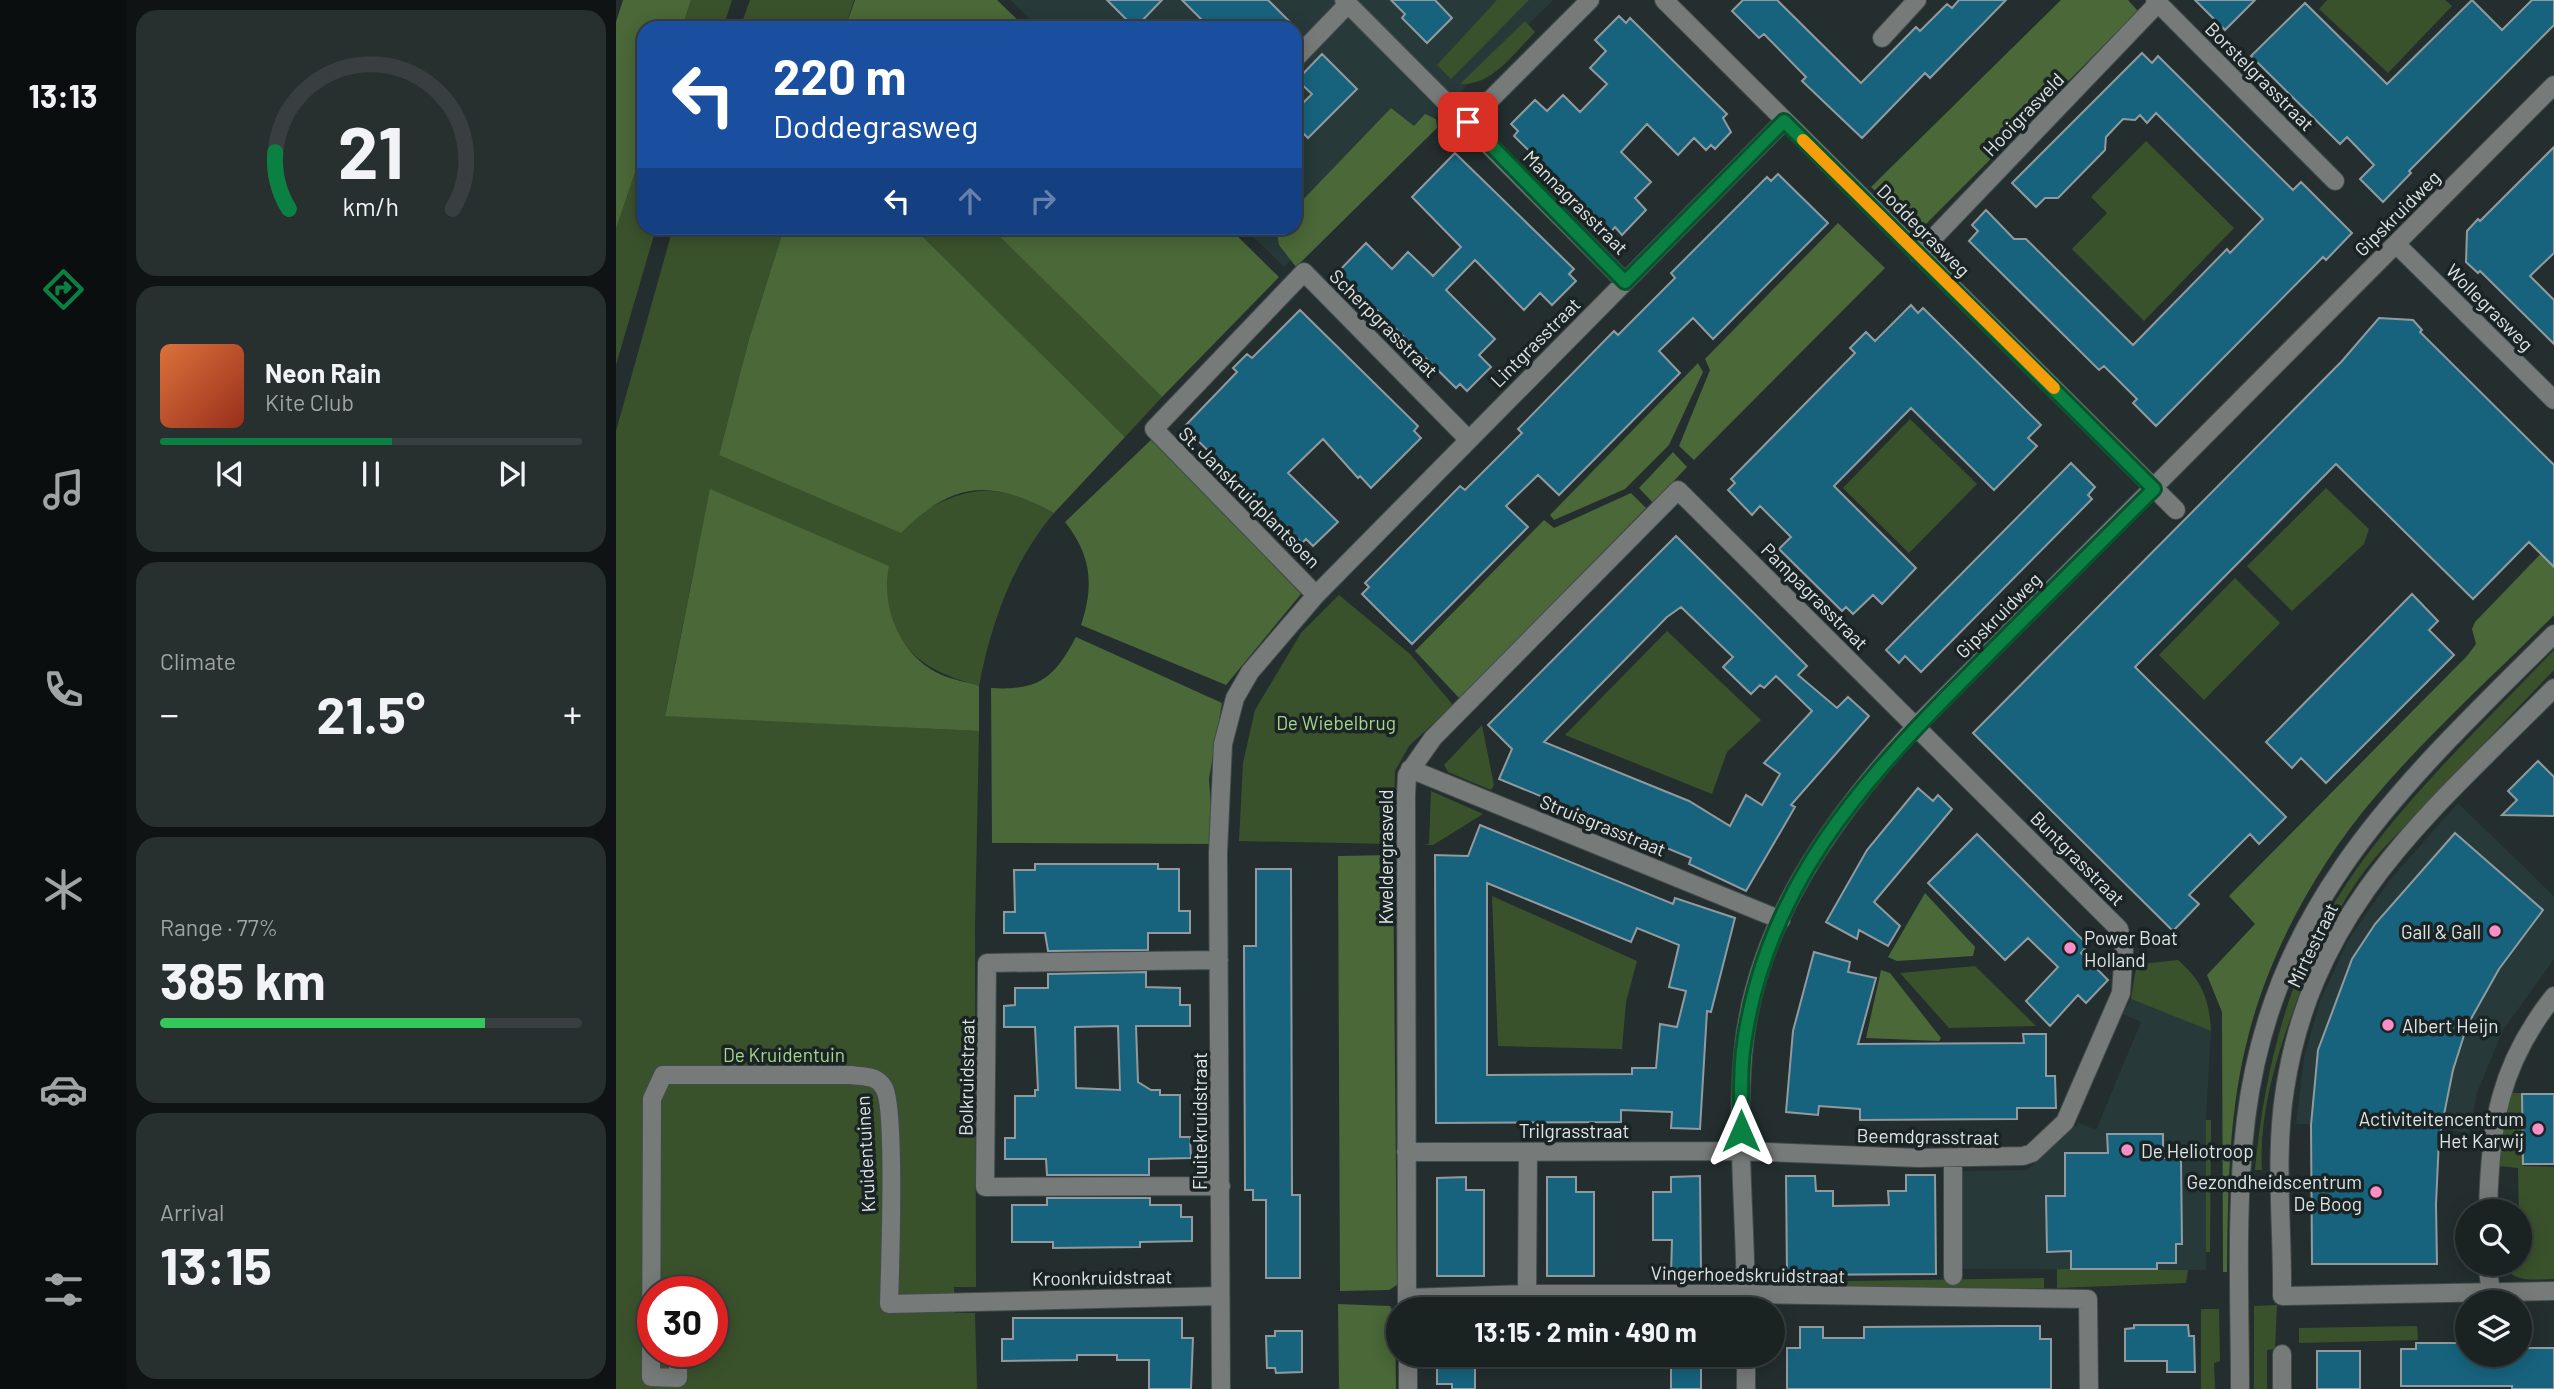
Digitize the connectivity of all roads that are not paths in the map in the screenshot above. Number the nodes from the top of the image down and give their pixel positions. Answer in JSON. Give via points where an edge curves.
{"nodes":[{"id":1,"x":1590,"y":0,"type":"edge"},
{"id":2,"x":1664,"y":0,"type":"edge"},
{"id":3,"x":1917,"y":0,"type":"edge"},
{"id":4,"x":2157,"y":1,"type":"edge"},
{"id":5,"x":1346,"y":2,"type":"edge"},
{"id":6,"x":1882,"y":38,"type":"dead end"},
{"id":7,"x":1302,"y":51,"type":"edge"},
{"id":8,"x":2554,"y":85,"type":"edge"},
{"id":9,"x":1784,"y":121,"type":"junction"},
{"id":10,"x":1468,"y":122,"type":"junction"},
{"id":11,"x":2335,"y":181,"type":"dead end"},
{"id":12,"x":2396,"y":244,"type":"junction"},
{"id":13,"x":1918,"y":254,"type":"junction"},
{"id":14,"x":1625,"y":282,"type":"junction"},
{"id":15,"x":2554,"y":400,"type":"edge"},
{"id":16,"x":1154,"y":429,"type":"joint"},
{"id":17,"x":1468,"y":439,"type":"junction"},
{"id":18,"x":2154,"y":489,"type":"junction"},
{"id":19,"x":1684,"y":495,"type":"joint"},
{"id":20,"x":2176,"y":510,"type":"dead end"},
{"id":21,"x":1316,"y":594,"type":"junction"},
{"id":22,"x":2554,"y":634,"type":"edge"},
{"id":23,"x":2554,"y":688,"type":"edge"},
{"id":24,"x":1917,"y":725,"type":"junction"},
{"id":25,"x":1410,"y":769,"type":"junction"},
{"id":26,"x":1218,"y":853,"type":"joint"},
{"id":27,"x":1781,"y":919,"type":"junction"},
{"id":28,"x":1219,"y":960,"type":"junction"},
{"id":29,"x":2554,"y":996,"type":"edge"},
{"id":30,"x":2095,"y":1052,"type":"joint"},
{"id":31,"x":1743,"y":1151,"type":"junction"},
{"id":32,"x":1406,"y":1152,"type":"junction"},
{"id":33,"x":1528,"y":1152,"type":"junction"},
{"id":34,"x":1953,"y":1165,"type":"junction"},
{"id":35,"x":1221,"y":1186,"type":"junction"},
{"id":36,"x":2488,"y":1199,"type":"edge"},
{"id":37,"x":652,"y":1276,"type":"edge"},
{"id":38,"x":1953,"y":1276,"type":"dead end"},
{"id":39,"x":2532,"y":1291,"type":"edge"},
{"id":40,"x":2554,"y":1291,"type":"edge"},
{"id":41,"x":2455,"y":1292,"type":"edge"},
{"id":42,"x":1527,"y":1294,"type":"junction"},
{"id":43,"x":1220,"y":1296,"type":"junction"},
{"id":44,"x":1407,"y":1297,"type":"edge"},
{"id":45,"x":1491,"y":1297,"type":"edge"},
{"id":46,"x":1621,"y":1297,"type":"edge"},
{"id":47,"x":1746,"y":1297,"type":"edge"},
{"id":48,"x":985,"y":1300,"type":"joint"},
{"id":49,"x":1785,"y":1301,"type":"edge"},
{"id":50,"x":2282,"y":1354,"type":"dead end"},
{"id":51,"x":651,"y":1367,"type":"edge"},
{"id":52,"x":678,"y":1367,"type":"edge"},
{"id":53,"x":1408,"y":1367,"type":"edge"},
{"id":54,"x":1746,"y":1367,"type":"edge"},
{"id":55,"x":1221,"y":1389,"type":"edge"},
{"id":56,"x":1408,"y":1389,"type":"edge"},
{"id":57,"x":1746,"y":1389,"type":"edge"},
{"id":58,"x":2089,"y":1389,"type":"edge"},
{"id":59,"x":2240,"y":1389,"type":"edge"},
{"id":60,"x":2282,"y":1389,"type":"edge"}],
"edges":[{"from":1,"to":10,"type":"street"},
{"from":2,"to":9,"type":"street","name":"Doddegrasweg"},
{"from":3,"to":6,"type":"street"},
{"from":4,"to":11,"type":"street","name":"Borstelgrasstraat"},
{"from":4,"to":13,"type":"street","name":"Hooigrasveld"},
{"from":5,"to":7,"type":"street"},
{"from":5,"to":10,"type":"street","name":"Mannagrasstraat"},
{"from":8,"to":12,"type":"street","name":"Gipskruidweg"},
{"from":9,"to":13,"type":"street","name":"Doddegrasweg"},
{"from":9,"to":14,"type":"street","name":"Lintgrasstraat"},
{"from":10,"to":14,"type":"street","name":"Mannagrasstraat"},
{"from":12,"to":15,"type":"street","name":"Wollegrasweg"},
{"from":12,"to":18,"type":"street","name":"Gipskruidweg"},
{"from":13,"to":18,"type":"street","name":"Doddegrasweg"},
{"from":14,"to":17,"type":"street","name":"Lintgrasstraat"},
{"from":16,"to":17,"type":"street","name":"Scherpgrasstraat","via":[[1304,272]]},
{"from":16,"to":21,"type":"street","name":"St. Janskruidplantsoen"},
{"from":17,"to":21,"type":"street","name":"Lintgrasstraat"},
{"from":18,"to":20,"type":"street","name":"Doddegrasweg"},
{"from":18,"to":24,"type":"street","name":"Gipskruidweg"},
{"from":19,"to":24,"type":"street","name":"Pampagrasstraat"},
{"from":19,"to":25,"type":"street","name":"Kweldergrasveld","via":[[1678,490],[1433,738]]},
{"from":21,"to":26,"type":"street","name":"Lintgrasstraat","via":[[1264,652],[1235,698],[1223,744]]},
{"from":22,"to":59,"type":"street","via":[[2405,787],[2354,848],[2306,923],[2277,988],[2254,1070],[2246,1121]]},
{"from":23,"to":41,"type":"street","name":"Mirtestraat","via":[[2416,826],[2368,884],[2319,971],[2299,1025],[2284,1091],[2282,1296]]},
{"from":24,"to":27,"type":"street","name":"Gipskruidweg","via":[[1842,812],[1811,857]]},
{"from":24,"to":30,"type":"street","name":"Buntgrasstraat","via":[[2119,929],[2124,949],[2121,993]]},
{"from":25,"to":27,"type":"street","name":"Struisgrasstraat"},
{"from":25,"to":32,"type":"street","name":"Kweldergrasveld","via":[[1406,795]]},
{"from":26,"to":28,"type":"street","name":"Fluitekruidstraat"},
{"from":27,"to":31,"type":"street","name":"Gipskruidweg","via":[[1763,968],[1743,1052]]},
{"from":28,"to":35,"type":"street","name":"Fluitekruidstraat"},
{"from":28,"to":35,"type":"street","name":"Bolkruidstraat","via":[[987,962],[985,1187]]},
{"from":29,"to":36,"type":"street","via":[[2524,1038],[2502,1090],[2490,1146]]},
{"from":30,"to":34,"type":"street","name":"Beemdgrasstraat","via":[[2065,1122],[2032,1153]]},
{"from":31,"to":33,"type":"street","name":"Trilgrasstraat"},
{"from":31,"to":34,"type":"street","name":"Beemdgrasstraat"},
{"from":31,"to":47,"type":"street","name":"Gipskruidweg"},
{"from":32,"to":33,"type":"street","name":"Trilgrasstraat"},
{"from":32,"to":44,"type":"street","name":"Kweldergrasveld"},
{"from":33,"to":42,"type":"street"},
{"from":34,"to":38,"type":"street","name":"Beemdgrasstraat"},
{"from":35,"to":43,"type":"street","name":"Fluitekruidstraat"},
{"from":37,"to":48,"type":"street","name":"Kruidentuinen","via":[[652,1099],[663,1075],[873,1077],[887,1092],[890,1304]]},
{"from":39,"to":40,"type":"street"},
{"from":42,"to":45,"type":"street","name":"Vingerhoedskruidstraat"},
{"from":42,"to":46,"type":"street","name":"Vingerhoedskruidstraat"},
{"from":43,"to":48,"type":"street","name":"Kroonkruidstraat"},
{"from":43,"to":55,"type":"street","name":"Fluitekruidstraat"},
{"from":49,"to":58,"type":"street","name":"Vingerhoedskruidstraat","via":[[2088,1299]]},
{"from":50,"to":60,"type":"street"},
{"from":51,"to":52,"type":"street","name":"Kruidentuinen","via":[[651,1377],[678,1378]]},
{"from":53,"to":56,"type":"street"},
{"from":54,"to":57,"type":"street"}]}
